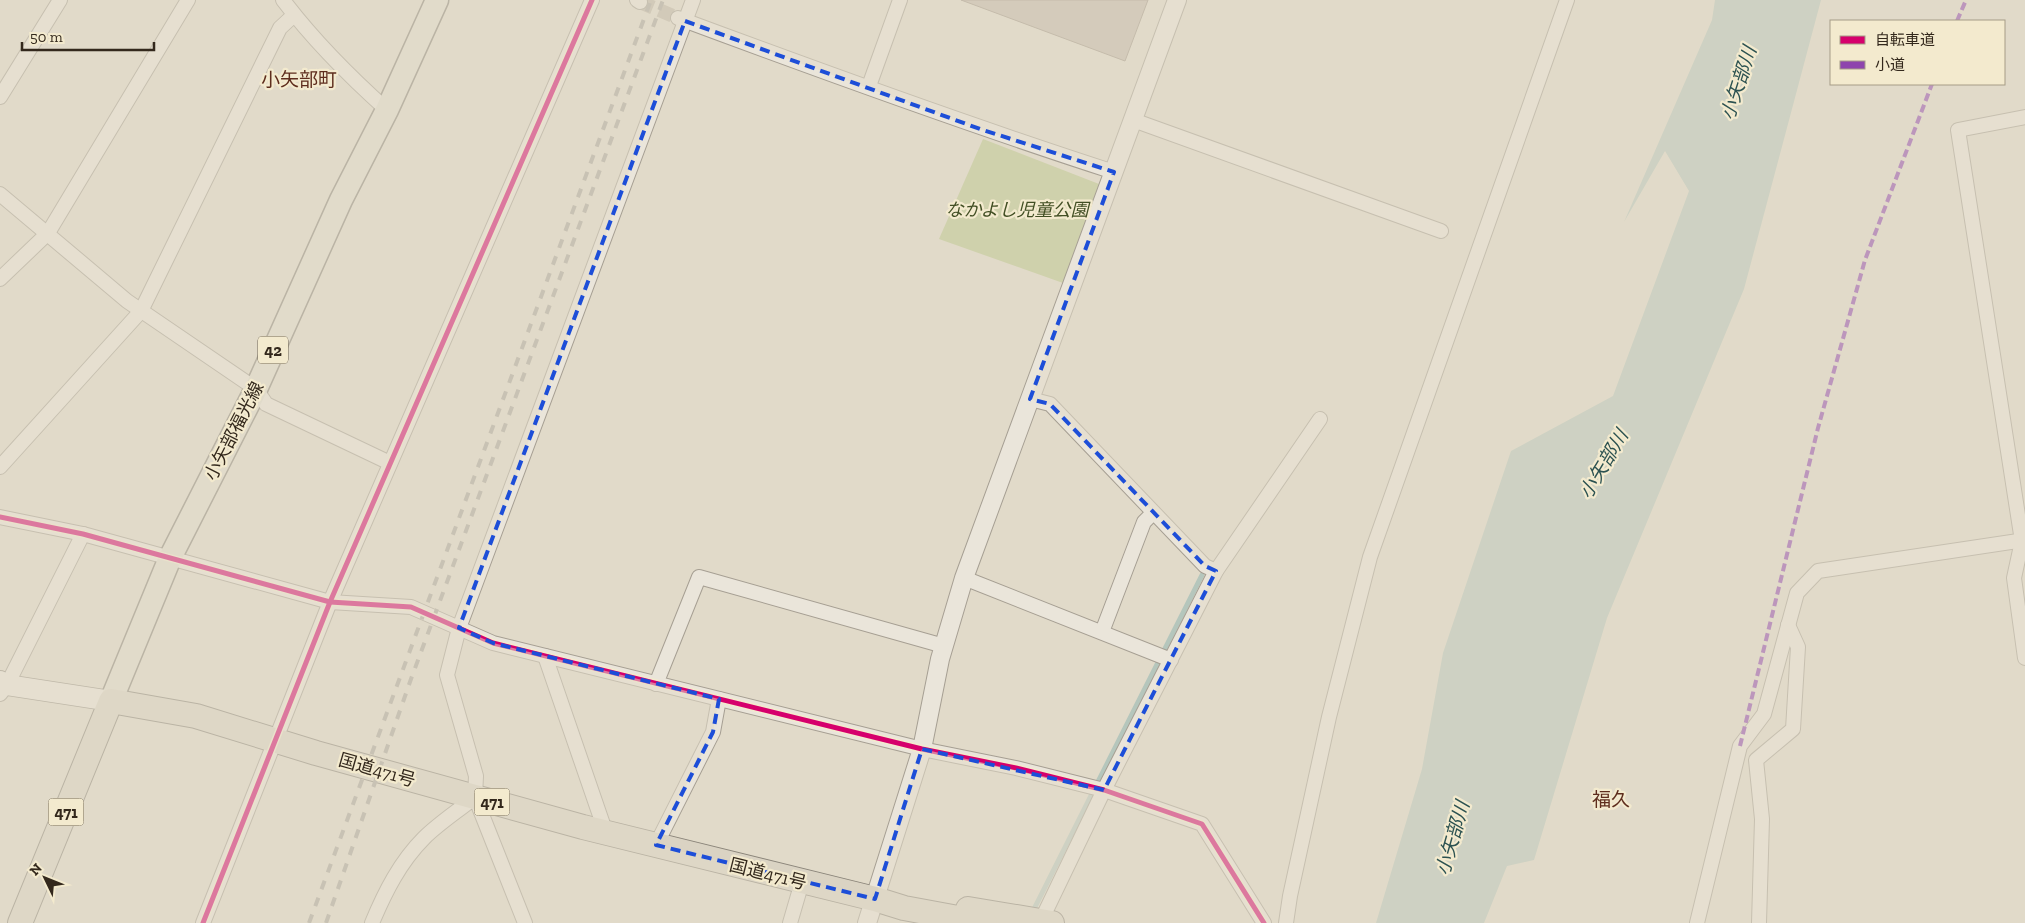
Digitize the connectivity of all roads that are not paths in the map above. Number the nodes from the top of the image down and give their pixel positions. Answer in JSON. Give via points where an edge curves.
{"nodes":[{"id":1,"x":60,"y":0,"type":"edge"},
{"id":2,"x":188,"y":0,"type":"edge"},
{"id":3,"x":283,"y":0,"type":"edge"},
{"id":4,"x":437,"y":0,"type":"edge"},
{"id":5,"x":592,"y":0,"type":"edge"},
{"id":6,"x":693,"y":0,"type":"edge"},
{"id":7,"x":900,"y":0,"type":"edge"},
{"id":8,"x":1177,"y":0,"type":"edge"},
{"id":9,"x":1567,"y":0,"type":"edge"},
{"id":10,"x":294,"y":15,"type":"junction"},
{"id":11,"x":682,"y":20,"type":"junction"},
{"id":12,"x":869,"y":86,"type":"junction"},
{"id":13,"x":0,"y":97,"type":"edge"},
{"id":14,"x":388,"y":110,"type":"junction"},
{"id":15,"x":2025,"y":117,"type":"edge"},
{"id":16,"x":1133,"y":120,"type":"junction"},
{"id":17,"x":1114,"y":172,"type":"junction"},
{"id":18,"x":0,"y":194,"type":"edge"},
{"id":19,"x":1440,"y":231,"type":"dead end"},
{"id":20,"x":48,"y":233,"type":"junction"},
{"id":21,"x":0,"y":279,"type":"edge"},
{"id":22,"x":141,"y":311,"type":"junction"},
{"id":23,"x":256,"y":389,"type":"junction"},
{"id":24,"x":1030,"y":399,"type":"junction"},
{"id":25,"x":1320,"y":418,"type":"dead end"},
{"id":26,"x":390,"y":463,"type":"junction"},
{"id":27,"x":0,"y":467,"type":"edge"},
{"id":28,"x":1153,"y":513,"type":"junction"},
{"id":29,"x":0,"y":517,"type":"edge"},
{"id":30,"x":83,"y":534,"type":"junction"},
{"id":31,"x":2023,"y":540,"type":"edge"},
{"id":32,"x":170,"y":558,"type":"junction"},
{"id":33,"x":1216,"y":571,"type":"junction"},
{"id":34,"x":964,"y":578,"type":"junction"},
{"id":35,"x":330,"y":602,"type":"junction"},
{"id":36,"x":1788,"y":625,"type":"junction"},
{"id":37,"x":459,"y":628,"type":"junction"},
{"id":38,"x":1102,"y":632,"type":"junction"},
{"id":39,"x":944,"y":646,"type":"junction"},
{"id":40,"x":545,"y":656,"type":"junction"},
{"id":41,"x":2025,"y":658,"type":"edge"},
{"id":42,"x":1171,"y":660,"type":"junction"},
{"id":43,"x":656,"y":684,"type":"junction"},
{"id":44,"x":2,"y":687,"type":"edge"},
{"id":45,"x":719,"y":699,"type":"junction"},
{"id":46,"x":111,"y":701,"type":"junction"},
{"id":47,"x":275,"y":739,"type":"junction"},
{"id":48,"x":922,"y":749,"type":"junction"},
{"id":49,"x":1104,"y":790,"type":"junction"},
{"id":50,"x":475,"y":797,"type":"junction"},
{"id":51,"x":606,"y":833,"type":"junction"},
{"id":52,"x":656,"y":845,"type":"junction"},
{"id":53,"x":802,"y":882,"type":"junction"},
{"id":54,"x":875,"y":899,"type":"junction"},
{"id":55,"x":950,"y":915,"type":"edge"},
{"id":56,"x":1044,"y":922,"type":"edge"},
{"id":57,"x":20,"y":923,"type":"edge"},
{"id":58,"x":203,"y":923,"type":"edge"},
{"id":59,"x":372,"y":923,"type":"edge"},
{"id":60,"x":526,"y":923,"type":"edge"},
{"id":61,"x":790,"y":923,"type":"edge"},
{"id":62,"x":867,"y":923,"type":"edge"},
{"id":63,"x":985,"y":923,"type":"edge"},
{"id":64,"x":1264,"y":923,"type":"edge"},
{"id":65,"x":1286,"y":923,"type":"edge"},
{"id":66,"x":1697,"y":923,"type":"edge"},
{"id":67,"x":1759,"y":923,"type":"edge"}],
"edges":[{"from":1,"to":13,"type":"street"},
{"from":2,"to":20,"type":"street"},
{"from":3,"to":10,"type":"street"},
{"from":4,"to":14,"type":"main road","name":"小矢部福光線","number":"42"},
{"from":5,"to":26,"type":"street"},
{"from":6,"to":11,"type":"street"},
{"from":7,"to":12,"type":"street"},
{"from":8,"to":16,"type":"street"},
{"from":9,"to":65,"type":"street","via":[[1370,557],[1330,717]]},
{"from":10,"to":14,"type":"street","via":[[332,58]]},
{"from":10,"to":22,"type":"street","via":[[280,28]]},
{"from":11,"to":12,"type":"street"},
{"from":11,"to":37,"type":"street"},
{"from":12,"to":17,"type":"street","via":[[980,129]]},
{"from":14,"to":23,"type":"main road","name":"小矢部福光線","number":"42","via":[[341,200]]},
{"from":15,"to":31,"type":"street","via":[[1958,130]]},
{"from":16,"to":17,"type":"street"},
{"from":16,"to":19,"type":"street"},
{"from":17,"to":24,"type":"street"},
{"from":18,"to":20,"type":"street"},
{"from":20,"to":21,"type":"street"},
{"from":20,"to":22,"type":"street"},
{"from":22,"to":23,"type":"street"},
{"from":22,"to":27,"type":"street"},
{"from":23,"to":26,"type":"street","via":[[266,404]]},
{"from":23,"to":32,"type":"main road","name":"小矢部福光線","number":"42"},
{"from":24,"to":28,"type":"street","via":[[1050,404]]},
{"from":24,"to":34,"type":"street"},
{"from":25,"to":33,"type":"street"},
{"from":26,"to":35,"type":"street"},
{"from":28,"to":33,"type":"street","via":[[1205,566]]},
{"from":28,"to":38,"type":"street","via":[[1144,522]]},
{"from":29,"to":30,"type":"street"},
{"from":30,"to":32,"type":"street"},
{"from":30,"to":44,"type":"street"},
{"from":31,"to":36,"type":"street","via":[[1818,571],[1797,593]]},
{"from":31,"to":41,"type":"street","via":[[2014,578]]},
{"from":32,"to":35,"type":"street"},
{"from":32,"to":46,"type":"main road","name":"小矢部福光線","number":"42"},
{"from":33,"to":42,"type":"street"},
{"from":34,"to":38,"type":"street"},
{"from":34,"to":39,"type":"street"},
{"from":35,"to":37,"type":"street","via":[[411,607]]},
{"from":35,"to":47,"type":"street"},
{"from":36,"to":66,"type":"street","via":[[1764,714],[1740,746]]},
{"from":36,"to":67,"type":"street","via":[[1798,647],[1793,729],[1756,760],[1762,819]]},
{"from":37,"to":40,"type":"street","via":[[493,643]]},
{"from":37,"to":50,"type":"street","via":[[447,675],[476,776]]},
{"from":38,"to":42,"type":"street"},
{"from":39,"to":43,"type":"street","via":[[698,577]]},
{"from":39,"to":48,"type":"street"},
{"from":40,"to":43,"type":"street"},
{"from":40,"to":51,"type":"street"},
{"from":42,"to":49,"type":"street"},
{"from":43,"to":45,"type":"street"},
{"from":44,"to":46,"type":"main road"},
{"from":45,"to":48,"type":"street"},
{"from":45,"to":52,"type":"street","via":[[713,732]]},
{"from":46,"to":47,"type":"highway","name":"国道471号","number":"471","via":[[196,716]]},
{"from":46,"to":57,"type":"highway","number":"471"},
{"from":47,"to":50,"type":"highway","name":"国道471号","number":"471"},
{"from":47,"to":58,"type":"street"},
{"from":48,"to":49,"type":"street"},
{"from":48,"to":54,"type":"street"},
{"from":49,"to":56,"type":"street"},
{"from":49,"to":64,"type":"street","via":[[1202,824]]},
{"from":50,"to":51,"type":"highway","name":"国道471号","number":"471"},
{"from":50,"to":59,"type":"street","via":[[424,838],[399,868]]},
{"from":50,"to":60,"type":"street"},
{"from":51,"to":52,"type":"highway","name":"国道471号","number":"471"},
{"from":52,"to":53,"type":"highway","name":"国道471号","number":"471"},
{"from":53,"to":54,"type":"highway","name":"国道471号","number":"471"},
{"from":53,"to":61,"type":"street"},
{"from":54,"to":55,"type":"highway","name":"国道471号","number":"471","via":[[908,899]]},
{"from":54,"to":62,"type":"street"},
{"from":55,"to":56,"type":"highway","name":"国道471号","number":"471"},
{"from":55,"to":63,"type":"highway","name":"国道471号","number":"471"}]}
